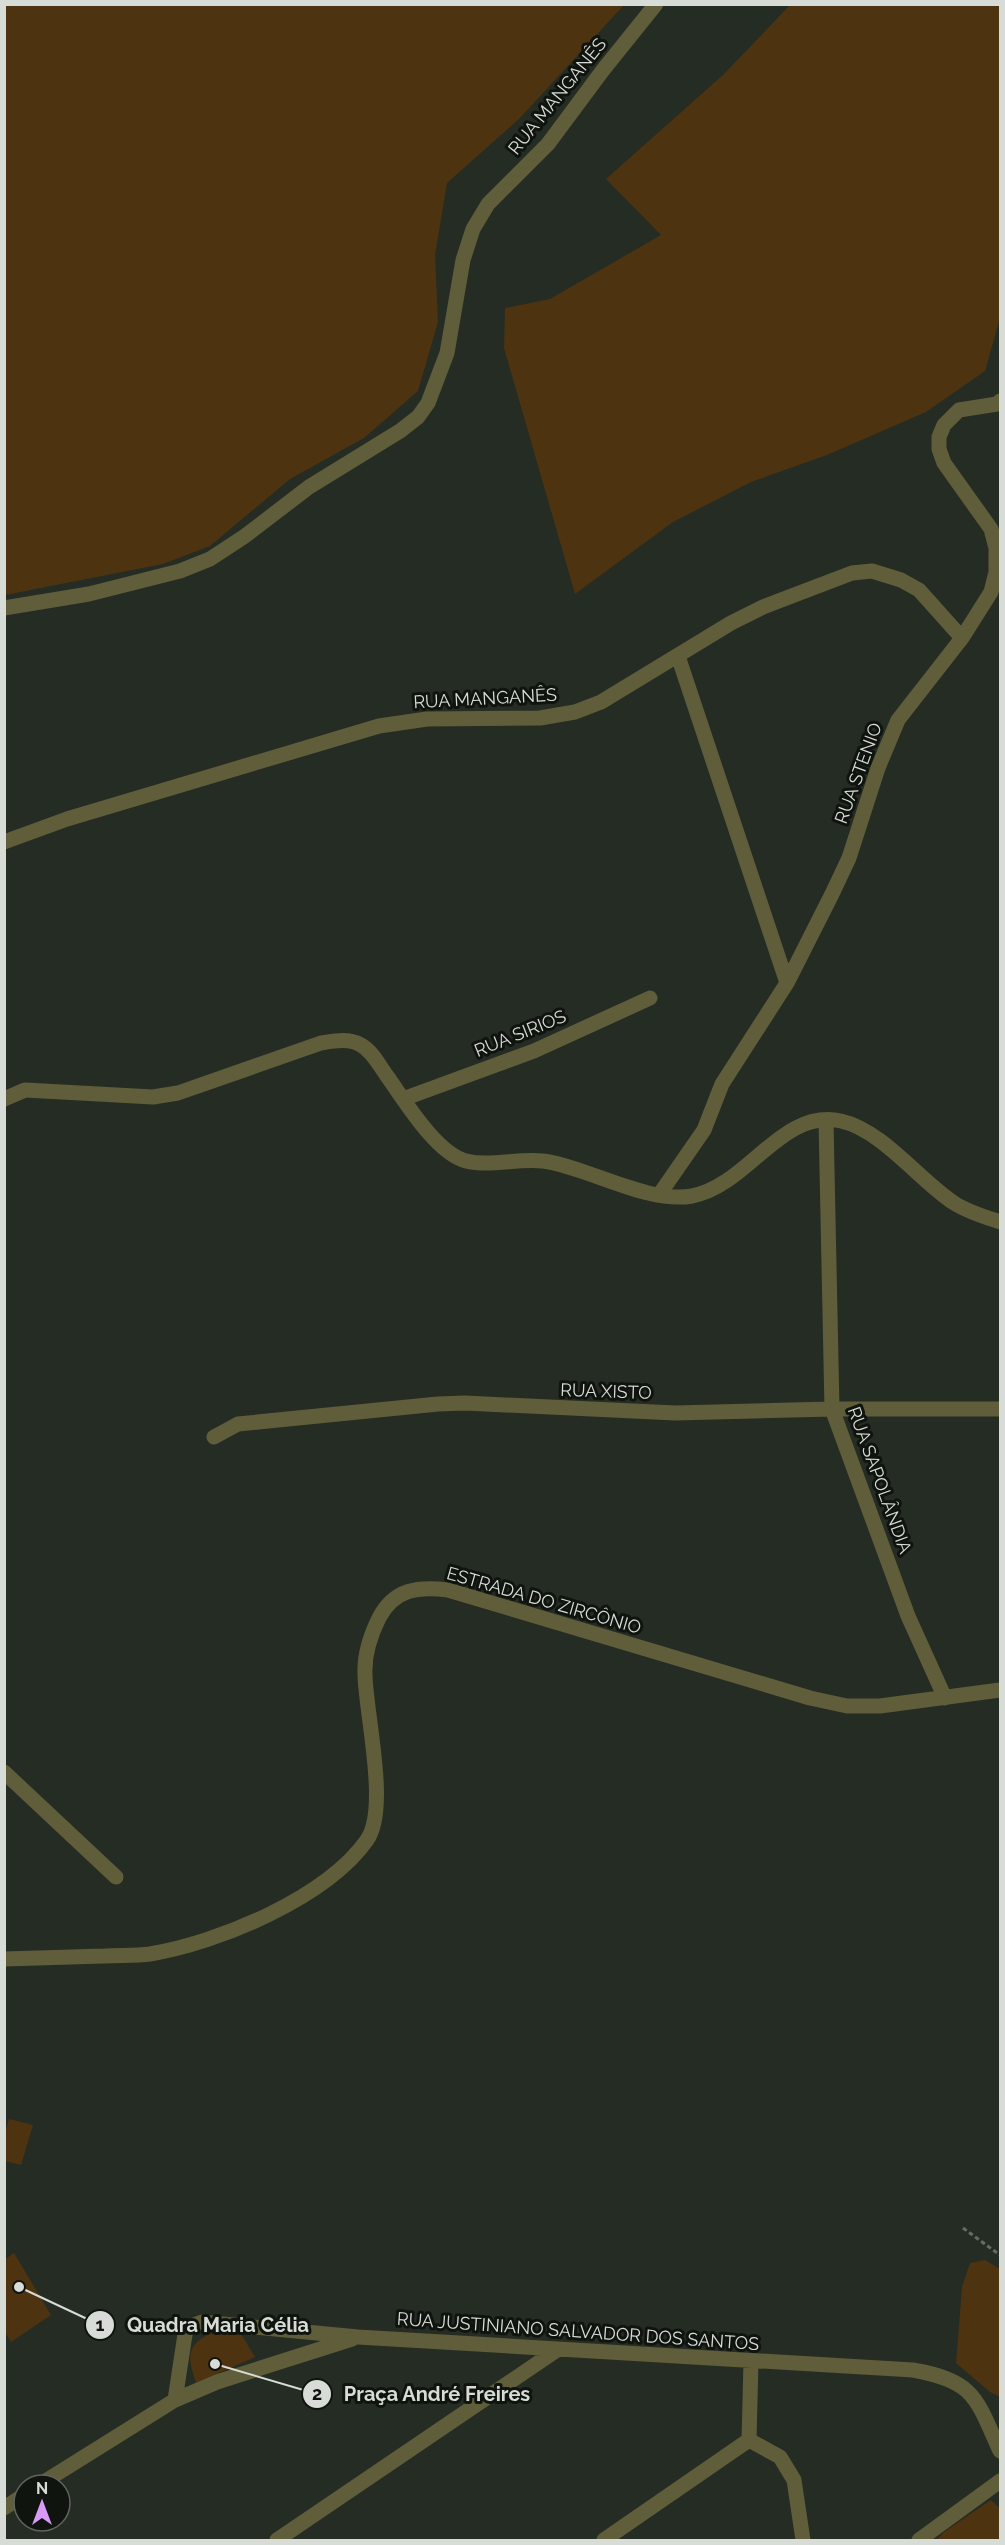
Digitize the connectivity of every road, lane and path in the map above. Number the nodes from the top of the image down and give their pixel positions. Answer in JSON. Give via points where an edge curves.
{"nodes":[{"id":1,"x":656,"y":4,"type":"edge"},
{"id":2,"x":1000,"y":404,"type":"edge"},
{"id":3,"x":4,"y":608,"type":"edge"},
{"id":4,"x":962,"y":638,"type":"junction"},
{"id":5,"x":678,"y":656,"type":"junction"},
{"id":6,"x":4,"y":842,"type":"edge"},
{"id":7,"x":787,"y":982,"type":"junction"},
{"id":8,"x":650,"y":998,"type":"dead end"},
{"id":9,"x":403,"y":1098,"type":"junction"},
{"id":10,"x":4,"y":1099,"type":"edge"},
{"id":11,"x":826,"y":1121,"type":"junction"},
{"id":12,"x":659,"y":1195,"type":"junction"},
{"id":13,"x":1000,"y":1222,"type":"edge"},
{"id":14,"x":832,"y":1409,"type":"junction"},
{"id":15,"x":1000,"y":1409,"type":"edge"},
{"id":16,"x":214,"y":1437,"type":"dead end"},
{"id":17,"x":1000,"y":1690,"type":"edge"},
{"id":18,"x":945,"y":1698,"type":"junction"},
{"id":19,"x":4,"y":1772,"type":"edge"},
{"id":20,"x":116,"y":1877,"type":"dead end"},
{"id":21,"x":4,"y":1959,"type":"edge"},
{"id":22,"x":963,"y":2228,"type":"dead end"},
{"id":23,"x":1000,"y":2255,"type":"edge"},
{"id":24,"x":358,"y":2337,"type":"junction"},
{"id":25,"x":557,"y":2350,"type":"junction"},
{"id":26,"x":751,"y":2361,"type":"junction"},
{"id":27,"x":175,"y":2400,"type":"junction"},
{"id":28,"x":749,"y":2440,"type":"junction"},
{"id":29,"x":1000,"y":2451,"type":"edge"},
{"id":30,"x":58,"y":2473,"type":"edge"},
{"id":31,"x":1000,"y":2481,"type":"edge"},
{"id":32,"x":277,"y":2541,"type":"edge"},
{"id":33,"x":603,"y":2541,"type":"edge"},
{"id":34,"x":803,"y":2541,"type":"edge"},
{"id":35,"x":919,"y":2541,"type":"edge"}],
"edges":[{"from":1,"to":3,"type":"street","name":"RUA MANGANÊS","via":[[548,144],[488,204],[473,229],[463,260],[447,353],[428,403],[418,417],[210,559],[180,571],[88,594]]},
{"from":2,"to":4,"type":"street","name":"RUA STENIO","via":[[959,411],[944,425],[939,437],[944,463],[992,529],[996,548],[992,592]]},
{"from":4,"to":5,"type":"street","name":"RUA MANGANÊS","via":[[919,590],[872,571],[852,573],[763,607]]},
{"from":4,"to":7,"type":"street","name":"RUA STENIO","via":[[898,720],[849,858]]},
{"from":5,"to":6,"type":"street","name":"RUA MANGANÊS","via":[[601,702],[575,712],[540,718],[427,719],[379,726],[67,819]]},
{"from":5,"to":7,"type":"street"},
{"from":7,"to":12,"type":"street","name":"RUA STENIO","via":[[722,1084],[704,1130]]},
{"from":8,"to":9,"type":"street","name":"RUA SIRIOS","via":[[534,1051]]},
{"from":9,"to":10,"type":"street","via":[[372,1054],[360,1044],[343,1040],[321,1043],[178,1093],[153,1097],[25,1090]]},
{"from":9,"to":12,"type":"street","via":[[454,1157],[469,1162],[543,1161]]},
{"from":11,"to":12,"type":"street","via":[[803,1123],[791,1130],[712,1189],[691,1196]]},
{"from":11,"to":13,"type":"street","via":[[842,1121],[874,1136],[955,1204]]},
{"from":11,"to":14,"type":"street","name":"RUA SAPOLÂNDIA"},
{"from":14,"to":15,"type":"street","name":"RUA XISTO"},
{"from":14,"to":16,"type":"street","name":"RUA XISTO","via":[[675,1413],[438,1404],[238,1424]]},
{"from":14,"to":18,"type":"street","name":"RUA SAPOLÂNDIA","via":[[908,1616]]},
{"from":17,"to":18,"type":"street","name":"ESTRADA DO ZIRCÔNIO"},
{"from":18,"to":21,"type":"street","name":"ESTRADA DO ZIRCÔNIO","via":[[847,1706],[448,1590],[425,1587],[403,1593],[384,1609],[369,1637],[365,1673],[377,1801],[374,1827],[357,1852],[329,1879],[277,1911],[201,1941],[149,1954]]},
{"from":19,"to":20,"type":"street"},
{"from":22,"to":23,"type":"path"},
{"from":24,"to":25,"type":"street","name":"RUA JUSTINIANO SALVADOR DOS SANTOS"},
{"from":24,"to":27,"type":"street","via":[[217,2382]]},
{"from":24,"to":27,"type":"street","name":"RUA JUSTINIANO SALVADOR DOS SANTOS","via":[[201,2322],[186,2328]]},
{"from":25,"to":26,"type":"street","name":"RUA JUSTINIANO SALVADOR DOS SANTOS"},
{"from":25,"to":32,"type":"street"},
{"from":26,"to":28,"type":"street"},
{"from":26,"to":29,"type":"street","name":"RUA JUSTINIANO SALVADOR DOS SANTOS","via":[[942,2375],[977,2399]]},
{"from":27,"to":30,"type":"street"},
{"from":28,"to":33,"type":"street"},
{"from":28,"to":34,"type":"street","via":[[780,2457],[794,2480]]},
{"from":31,"to":35,"type":"street"}]}
